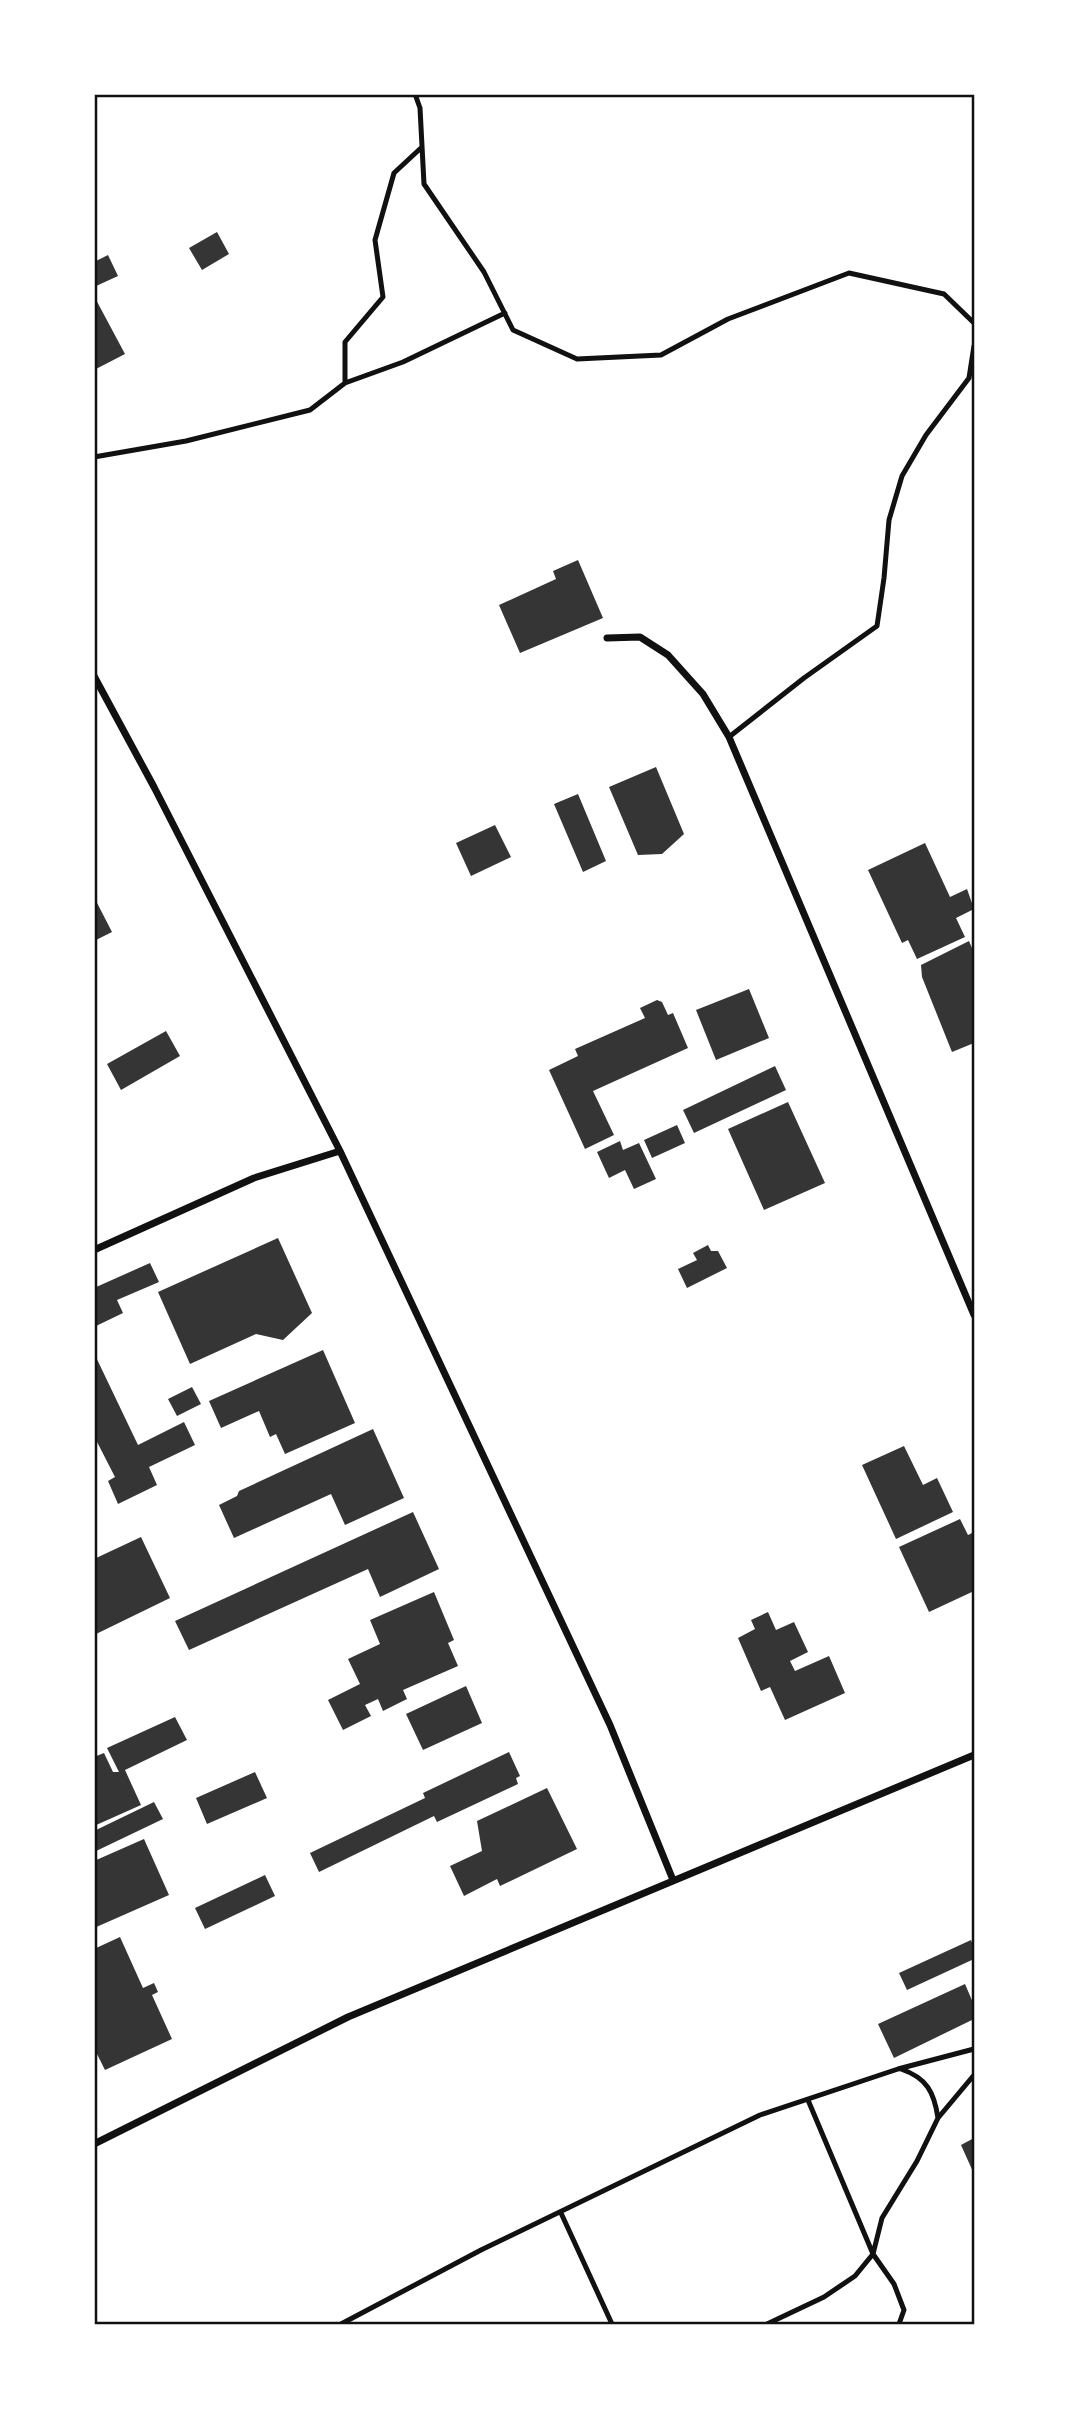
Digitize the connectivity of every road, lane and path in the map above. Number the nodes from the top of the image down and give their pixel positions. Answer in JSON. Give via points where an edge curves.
{"nodes":[{"id":1,"x":415,"y":94,"type":"edge"},
{"id":2,"x":422,"y":147,"type":"junction"},
{"id":3,"x":505,"y":313,"type":"junction"},
{"id":4,"x":975,"y":323,"type":"edge"},
{"id":5,"x":975,"y":346,"type":"edge"},
{"id":6,"x":345,"y":383,"type":"junction"},
{"id":7,"x":94,"y":457,"type":"edge"},
{"id":8,"x":607,"y":638,"type":"dead end"},
{"id":9,"x":94,"y":676,"type":"edge"},
{"id":10,"x":729,"y":737,"type":"junction"},
{"id":11,"x":340,"y":1151,"type":"junction"},
{"id":12,"x":94,"y":1250,"type":"edge"},
{"id":13,"x":975,"y":1315,"type":"edge"},
{"id":14,"x":975,"y":1755,"type":"edge"},
{"id":15,"x":673,"y":1880,"type":"junction"},
{"id":16,"x":975,"y":2049,"type":"edge"},
{"id":17,"x":898,"y":2068,"type":"junction"},
{"id":18,"x":975,"y":2075,"type":"edge"},
{"id":19,"x":808,"y":2100,"type":"junction"},
{"id":20,"x":938,"y":2118,"type":"junction"},
{"id":21,"x":94,"y":2144,"type":"edge"},
{"id":22,"x":561,"y":2213,"type":"junction"},
{"id":23,"x":873,"y":2254,"type":"junction"},
{"id":24,"x":341,"y":2325,"type":"edge"},
{"id":25,"x":612,"y":2325,"type":"edge"},
{"id":26,"x":766,"y":2325,"type":"edge"},
{"id":27,"x":899,"y":2325,"type":"edge"}],
"edges":[{"from":1,"to":2,"type":"lane"},
{"from":2,"to":3,"type":"lane","via":[[424,184],[484,272]]},
{"from":2,"to":6,"type":"lane","via":[[394,173],[375,240],[383,297],[345,342]]},
{"from":3,"to":4,"type":"lane","via":[[513,330],[577,359],[661,355],[728,319],[849,273],[944,294]]},
{"from":3,"to":6,"type":"lane","via":[[403,362]]},
{"from":5,"to":10,"type":"lane","via":[[969,378],[902,476],[889,520],[877,625]]},
{"from":6,"to":7,"type":"lane","via":[[310,410],[186,441]]},
{"from":8,"to":10,"type":"street","via":[[640,636],[668,655],[704,694]]},
{"from":9,"to":11,"type":"street"},
{"from":10,"to":13,"type":"street"},
{"from":11,"to":12,"type":"street","via":[[254,1178]]},
{"from":11,"to":15,"type":"street","via":[[610,1725]]},
{"from":14,"to":15,"type":"street"},
{"from":15,"to":21,"type":"street","via":[[348,2017]]},
{"from":16,"to":17,"type":"lane"},
{"from":17,"to":19,"type":"lane"},
{"from":17,"to":20,"type":"lane","via":[[927,2084]]},
{"from":18,"to":20,"type":"lane"},
{"from":19,"to":22,"type":"lane","via":[[760,2115]]},
{"from":19,"to":23,"type":"lane"},
{"from":20,"to":23,"type":"lane","via":[[882,2218]]},
{"from":22,"to":24,"type":"lane"},
{"from":22,"to":25,"type":"lane"},
{"from":23,"to":26,"type":"lane","via":[[855,2276],[824,2297]]},
{"from":23,"to":27,"type":"lane","via":[[894,2284],[904,2310]]}]}
